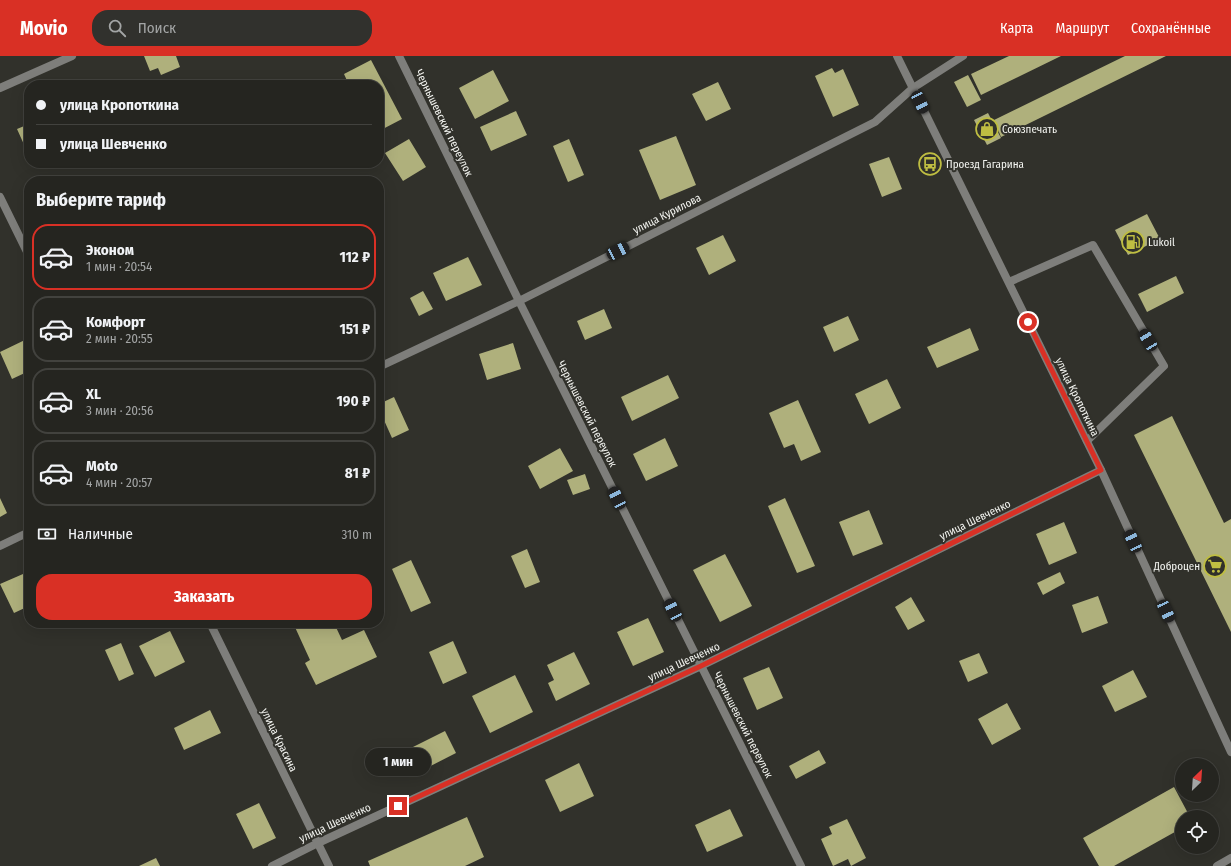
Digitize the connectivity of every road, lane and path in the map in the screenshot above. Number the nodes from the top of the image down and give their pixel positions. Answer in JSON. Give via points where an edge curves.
{"nodes":[{"id":1,"x":72,"y":56,"type":"edge"},
{"id":2,"x":400,"y":56,"type":"edge"},
{"id":3,"x":898,"y":56,"type":"edge"},
{"id":4,"x":963,"y":56,"type":"edge"},
{"id":5,"x":0,"y":88,"type":"edge"},
{"id":6,"x":913,"y":88,"type":"junction"},
{"id":7,"x":0,"y":197,"type":"edge"},
{"id":8,"x":24,"y":246,"type":"edge"},
{"id":9,"x":1009,"y":282,"type":"junction"},
{"id":10,"x":519,"y":301,"type":"junction"},
{"id":11,"x":384,"y":365,"type":"edge"},
{"id":12,"x":1087,"y":441,"type":"junction"},
{"id":13,"x":1101,"y":470,"type":"junction"},
{"id":14,"x":24,"y":534,"type":"edge"},
{"id":15,"x":0,"y":546,"type":"edge"},
{"id":16,"x":212,"y":628,"type":"edge"},
{"id":17,"x":701,"y":666,"type":"junction"},
{"id":18,"x":1231,"y":752,"type":"edge"},
{"id":19,"x":318,"y":843,"type":"junction"},
{"id":20,"x":1231,"y":858,"type":"edge"},
{"id":21,"x":272,"y":866,"type":"edge"},
{"id":22,"x":329,"y":866,"type":"edge"},
{"id":23,"x":801,"y":866,"type":"edge"},
{"id":24,"x":1217,"y":866,"type":"edge"}],
"edges":[{"from":1,"to":5,"type":"street"},
{"from":2,"to":10,"type":"street","name":"Чернышевский переулок"},
{"from":3,"to":6,"type":"street","name":"улица Кропоткина"},
{"from":4,"to":6,"type":"street"},
{"from":6,"to":9,"type":"street","name":"улица Кропоткина"},
{"from":6,"to":10,"type":"street","name":"улица Курилова","via":[[875,122]]},
{"from":7,"to":8,"type":"street"},
{"from":9,"to":12,"type":"street","name":"улица Кропоткина"},
{"from":9,"to":12,"type":"street","via":[[1093,246],[1164,366]]},
{"from":10,"to":11,"type":"street","name":"улица Курилова"},
{"from":10,"to":17,"type":"street","name":"Чернышевский переулок"},
{"from":12,"to":13,"type":"street","name":"улица Кропоткина"},
{"from":13,"to":17,"type":"street","name":"улица Шевченко"},
{"from":13,"to":18,"type":"street","name":"улица Кропоткина"},
{"from":14,"to":15,"type":"street"},
{"from":16,"to":19,"type":"street","name":"улица Красина"},
{"from":17,"to":19,"type":"street","name":"улица Шевченко"},
{"from":17,"to":23,"type":"street","name":"Чернышевский переулок"},
{"from":19,"to":21,"type":"street","name":"улица Шевченко"},
{"from":19,"to":22,"type":"street","name":"улица Красина"},
{"from":20,"to":24,"type":"street"}]}
